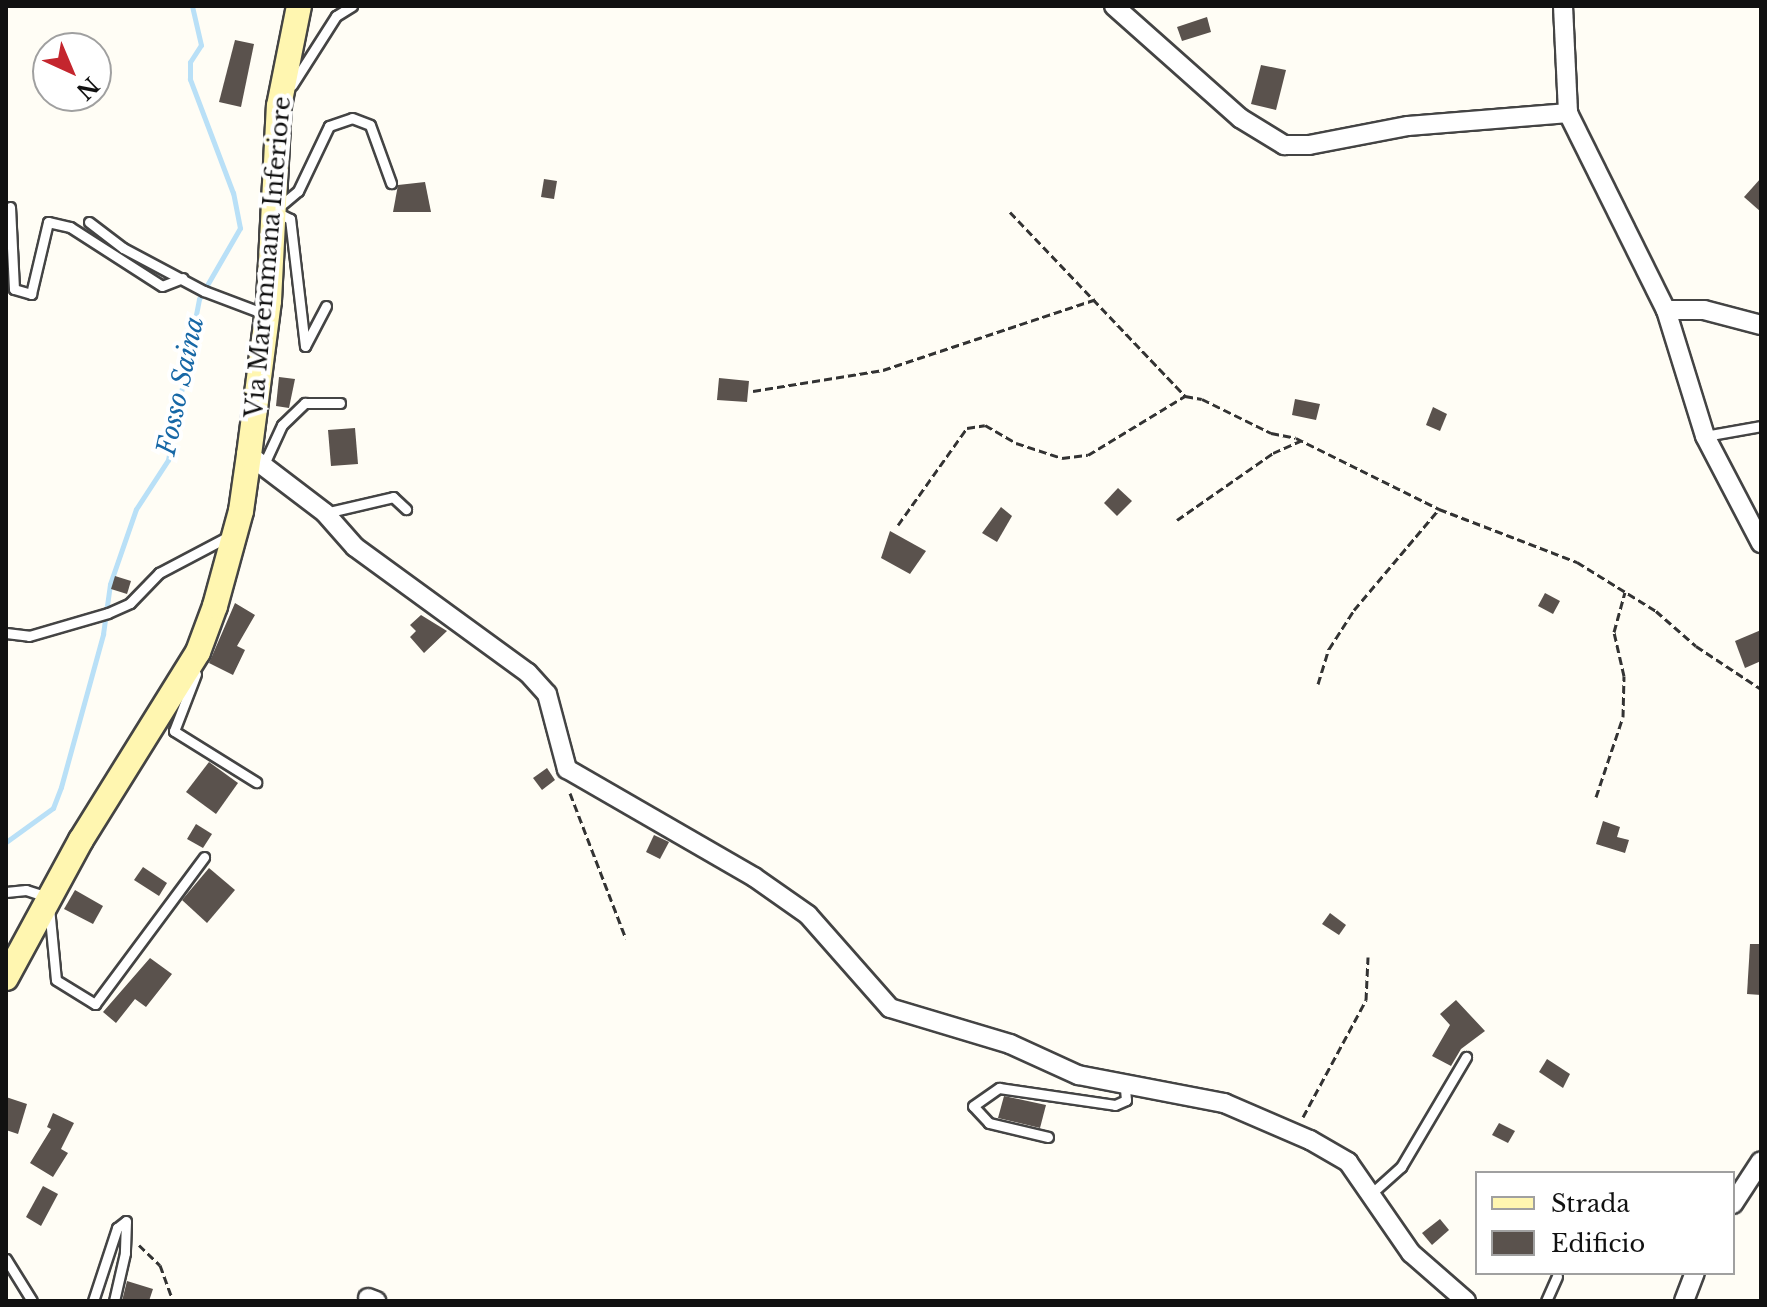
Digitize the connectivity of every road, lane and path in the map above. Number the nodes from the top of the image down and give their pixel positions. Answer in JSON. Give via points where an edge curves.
{"nodes":[{"id":1,"x":299,"y":6,"type":"edge"},
{"id":2,"x":352,"y":6,"type":"edge"},
{"id":3,"x":1114,"y":6,"type":"edge"},
{"id":4,"x":1563,"y":6,"type":"edge"},
{"id":5,"x":279,"y":106,"type":"junction"},
{"id":6,"x":1568,"y":113,"type":"junction"},
{"id":7,"x":391,"y":183,"type":"dead end"},
{"id":8,"x":10,"y":207,"type":"dead end"},
{"id":9,"x":274,"y":211,"type":"junction"},
{"id":10,"x":1010,"y":212,"type":"dead end"},
{"id":11,"x":89,"y":222,"type":"dead end"},
{"id":12,"x":183,"y":278,"type":"junction"},
{"id":13,"x":1097,"y":299,"type":"junction"},
{"id":14,"x":326,"y":306,"type":"dead end"},
{"id":15,"x":1666,"y":310,"type":"junction"},
{"id":16,"x":268,"y":315,"type":"junction"},
{"id":17,"x":1761,"y":325,"type":"edge"},
{"id":18,"x":753,"y":391,"type":"dead end"},
{"id":19,"x":1185,"y":396,"type":"junction"},
{"id":20,"x":340,"y":403,"type":"dead end"},
{"id":21,"x":1761,"y":426,"type":"edge"},
{"id":22,"x":1705,"y":436,"type":"junction"},
{"id":23,"x":1300,"y":441,"type":"junction"},
{"id":24,"x":257,"y":460,"type":"junction"},
{"id":25,"x":406,"y":509,"type":"dead end"},
{"id":26,"x":1439,"y":509,"type":"junction"},
{"id":27,"x":325,"y":513,"type":"junction"},
{"id":28,"x":1177,"y":520,"type":"dead end"},
{"id":29,"x":898,"y":525,"type":"dead end"},
{"id":30,"x":234,"y":533,"type":"junction"},
{"id":31,"x":1761,"y":543,"type":"edge"},
{"id":32,"x":1625,"y":590,"type":"junction"},
{"id":33,"x":6,"y":633,"type":"edge"},
{"id":34,"x":198,"y":652,"type":"junction"},
{"id":35,"x":1318,"y":684,"type":"dead end"},
{"id":36,"x":1761,"y":689,"type":"edge"},
{"id":37,"x":567,"y":769,"type":"junction"},
{"id":38,"x":256,"y":782,"type":"dead end"},
{"id":39,"x":1596,"y":797,"type":"dead end"},
{"id":40,"x":204,"y":857,"type":"dead end"},
{"id":41,"x":6,"y":892,"type":"edge"},
{"id":42,"x":48,"y":897,"type":"junction"},
{"id":43,"x":626,"y":939,"type":"dead end"},
{"id":44,"x":1368,"y":957,"type":"dead end"},
{"id":45,"x":6,"y":978,"type":"edge"},
{"id":46,"x":1466,"y":1057,"type":"dead end"},
{"id":47,"x":1125,"y":1088,"type":"junction"},
{"id":48,"x":1295,"y":1133,"type":"junction"},
{"id":49,"x":1048,"y":1137,"type":"dead end"},
{"id":50,"x":1761,"y":1161,"type":"edge"},
{"id":51,"x":1373,"y":1192,"type":"junction"},
{"id":52,"x":1735,"y":1201,"type":"edge"},
{"id":53,"x":126,"y":1234,"type":"junction"},
{"id":54,"x":6,"y":1259,"type":"edge"},
{"id":55,"x":1694,"y":1275,"type":"edge"},
{"id":56,"x":1557,"y":1276,"type":"dead end"},
{"id":57,"x":32,"y":1301,"type":"edge"},
{"id":58,"x":93,"y":1301,"type":"edge"},
{"id":59,"x":114,"y":1301,"type":"edge"},
{"id":60,"x":173,"y":1301,"type":"edge"},
{"id":61,"x":1466,"y":1301,"type":"edge"},
{"id":62,"x":1546,"y":1301,"type":"edge"},
{"id":63,"x":1684,"y":1301,"type":"edge"}],
"edges":[{"from":1,"to":5,"type":"main road","name":"Via Maremmana Inferiore"},
{"from":2,"to":5,"type":"lane","via":[[336,16]]},
{"from":3,"to":6,"type":"street","via":[[1240,118],[1284,145],[1408,126]]},
{"from":4,"to":6,"type":"street"},
{"from":5,"to":9,"type":"main road","name":"Via Maremmana Inferiore"},
{"from":6,"to":15,"type":"street"},
{"from":7,"to":9,"type":"lane","via":[[370,125],[352,118],[329,126],[298,191]]},
{"from":8,"to":12,"type":"lane","via":[[14,289],[31,294],[48,222],[70,227],[162,286]]},
{"from":9,"to":14,"type":"lane","via":[[290,219],[305,346]]},
{"from":9,"to":16,"type":"main road","name":"Via Maremmana Inferiore"},
{"from":10,"to":13,"type":"path"},
{"from":11,"to":12,"type":"lane","via":[[123,248]]},
{"from":12,"to":16,"type":"lane"},
{"from":13,"to":18,"type":"path","via":[[883,370]]},
{"from":13,"to":19,"type":"path"},
{"from":15,"to":17,"type":"street","via":[[1704,310]]},
{"from":15,"to":22,"type":"street"},
{"from":16,"to":24,"type":"main road","name":"Via Maremmana Inferiore"},
{"from":19,"to":23,"type":"path"},
{"from":19,"to":29,"type":"path","via":[[1088,455],[1062,458],[1016,443],[985,425],[967,428]]},
{"from":20,"to":24,"type":"lane","via":[[305,403]]},
{"from":21,"to":22,"type":"lane"},
{"from":22,"to":31,"type":"street"},
{"from":23,"to":26,"type":"path"},
{"from":23,"to":28,"type":"path","via":[[1273,453]]},
{"from":24,"to":27,"type":"street"},
{"from":24,"to":30,"type":"main road","name":"Via Maremmana Inferiore"},
{"from":25,"to":27,"type":"lane","via":[[393,497]]},
{"from":26,"to":32,"type":"path","via":[[1564,556]]},
{"from":26,"to":35,"type":"path","via":[[1354,610],[1329,649]]},
{"from":27,"to":37,"type":"street","via":[[355,547],[528,673],[547,694]]},
{"from":30,"to":33,"type":"lane","via":[[170,566],[130,603],[108,613],[29,636]]},
{"from":30,"to":34,"type":"main road","name":"Via Maremmana Inferiore"},
{"from":32,"to":36,"type":"path"},
{"from":32,"to":39,"type":"path","via":[[1614,632],[1624,676],[1623,717]]},
{"from":34,"to":38,"type":"lane","via":[[198,669],[174,731]]},
{"from":34,"to":42,"type":"main road","name":"Via Maremmana Inferiore"},
{"from":37,"to":43,"type":"path","via":[[581,823]]},
{"from":37,"to":47,"type":"street","via":[[754,877],[808,915],[890,1008],[1010,1044],[1078,1075]]},
{"from":40,"to":42,"type":"lane","via":[[95,1004],[56,980]]},
{"from":41,"to":42,"type":"lane","via":[[26,890]]},
{"from":42,"to":45,"type":"main road","name":"Via Maremmana Inferiore"},
{"from":44,"to":48,"type":"path","via":[[1366,1000]]},
{"from":46,"to":51,"type":"lane","via":[[1401,1167]]},
{"from":47,"to":48,"type":"street","via":[[1224,1103]]},
{"from":47,"to":49,"type":"lane","via":[[1126,1100],[1115,1105],[999,1088],[973,1106],[989,1123]]},
{"from":48,"to":51,"type":"street","via":[[1348,1162]]},
{"from":50,"to":52,"type":"street"},
{"from":51,"to":61,"type":"street","via":[[1411,1253]]},
{"from":53,"to":58,"type":"lane","via":[[126,1221],[117,1228]]},
{"from":53,"to":59,"type":"lane"},
{"from":53,"to":60,"type":"path","via":[[160,1265]]},
{"from":54,"to":57,"type":"lane"},
{"from":55,"to":63,"type":"street"},
{"from":56,"to":62,"type":"lane"}]}
